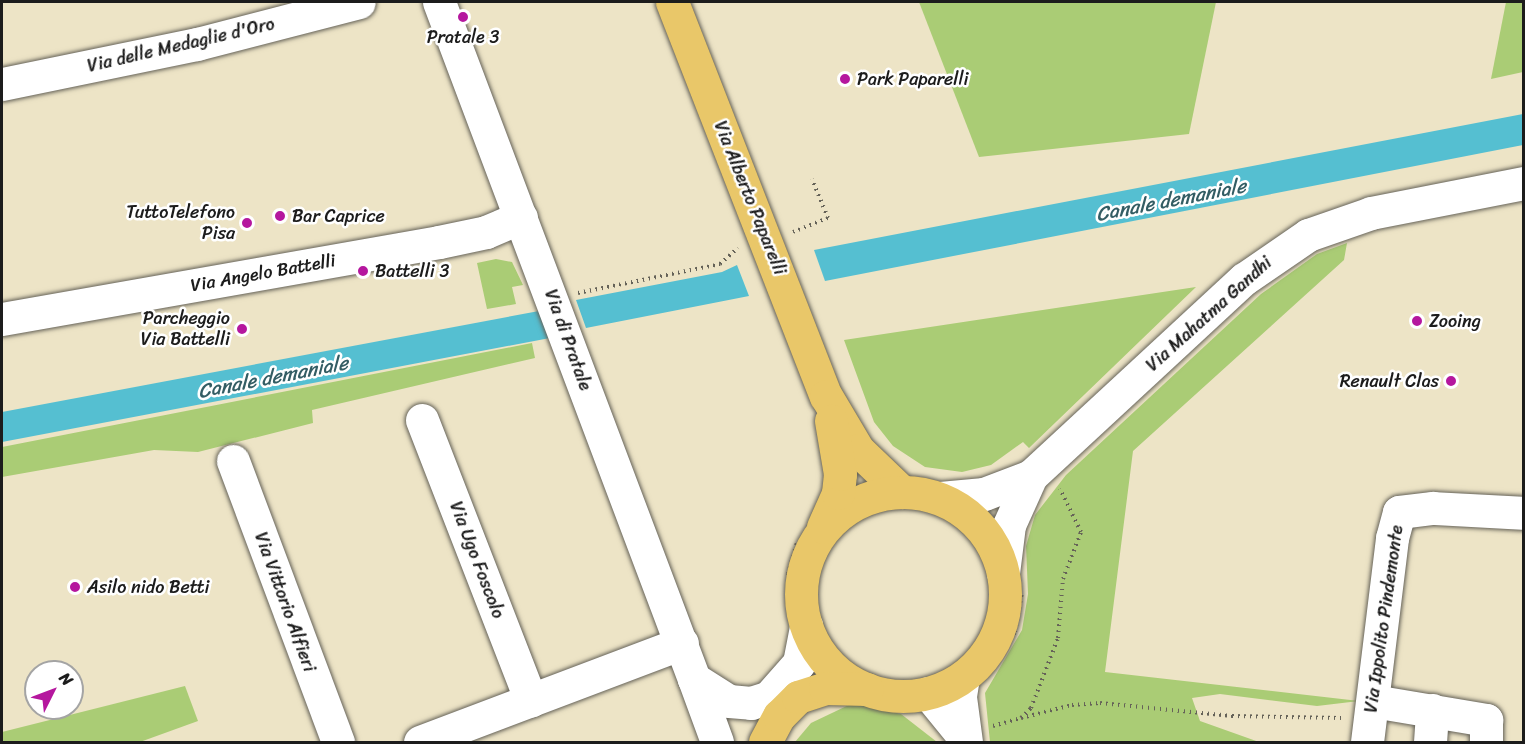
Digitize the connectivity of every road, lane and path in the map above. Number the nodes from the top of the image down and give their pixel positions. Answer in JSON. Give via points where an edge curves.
{"nodes":[{"id":1,"x":359,"y":2,"type":"edge"},
{"id":2,"x":439,"y":2,"type":"edge"},
{"id":3,"x":672,"y":2,"type":"edge"},
{"id":4,"x":2,"y":84,"type":"edge"},
{"id":5,"x":812,"y":179,"type":"dead end"},
{"id":6,"x":1524,"y":183,"type":"edge"},
{"id":7,"x":521,"y":217,"type":"junction"},
{"id":8,"x":788,"y":221,"type":"dead end"},
{"id":9,"x":792,"y":232,"type":"junction"},
{"id":10,"x":796,"y":243,"type":"dead end"},
{"id":11,"x":744,"y":256,"type":"dead end"},
{"id":12,"x":562,"y":298,"type":"junction"},
{"id":13,"x":2,"y":319,"type":"edge"},
{"id":14,"x":826,"y":396,"type":"junction"},
{"id":15,"x":422,"y":420,"type":"dead end"},
{"id":16,"x":233,"y":461,"type":"dead end"},
{"id":17,"x":1043,"y":479,"type":"junction"},
{"id":18,"x":902,"y":492,"type":"junction"},
{"id":19,"x":940,"y":498,"type":"junction"},
{"id":20,"x":1524,"y":513,"type":"edge"},
{"id":21,"x":806,"y":542,"type":"junction"},
{"id":22,"x":1012,"y":577,"type":"junction"},
{"id":23,"x":797,"y":617,"type":"junction"},
{"id":24,"x":682,"y":643,"type":"junction"},
{"id":25,"x":974,"y":677,"type":"junction"},
{"id":26,"x":694,"y":679,"type":"junction"},
{"id":27,"x":867,"y":689,"type":"junction"},
{"id":28,"x":928,"y":693,"type":"junction"},
{"id":29,"x":531,"y":701,"type":"junction"},
{"id":30,"x":1432,"y":710,"type":"junction"},
{"id":31,"x":1021,"y":718,"type":"junction"},
{"id":32,"x":1370,"y":720,"type":"edge"},
{"id":33,"x":973,"y":735,"type":"edge"},
{"id":34,"x":338,"y":742,"type":"edge"},
{"id":35,"x":420,"y":742,"type":"edge"},
{"id":36,"x":717,"y":742,"type":"edge"},
{"id":37,"x":765,"y":742,"type":"edge"},
{"id":38,"x":1430,"y":742,"type":"edge"},
{"id":39,"x":1486,"y":742,"type":"edge"}],
"edges":[{"from":1,"to":4,"type":"street","name":"Via delle Medaglie d'Oro","via":[[197,44]]},
{"from":2,"to":7,"type":"street","name":"Via di Pratale"},
{"from":3,"to":14,"type":"main road","name":"Via Alberto Paparelli"},
{"from":5,"to":9,"type":"path","via":[[828,218]]},
{"from":6,"to":17,"type":"street","name":"Via Mahatma Gandhi","via":[[1353,218],[1291,244],[1244,279]]},
{"from":7,"to":12,"type":"street","name":"Via di Pratale"},
{"from":7,"to":13,"type":"street","name":"Via Angelo Battelli","via":[[486,232],[439,242]]},
{"from":8,"to":9,"type":"path"},
{"from":9,"to":10,"type":"path"},
{"from":11,"to":12,"type":"path","via":[[740,245],[720,264]]},
{"from":12,"to":24,"type":"street","name":"Via di Pratale","via":[[567,338]]},
{"from":14,"to":18,"type":"main road","name":"Via Alberto Paparelli","via":[[858,450]]},
{"from":14,"to":21,"type":"main road","name":"Via Alberto Paparelli","via":[[840,474],[833,507]]},
{"from":15,"to":29,"type":"street","name":"Via Ugo Foscolo"},
{"from":16,"to":34,"type":"street","name":"Via Vittorio Alfieri"},
{"from":17,"to":19,"type":"street","name":"Via Mahatma Gandhi","via":[[984,494]]},
{"from":17,"to":22,"type":"street","name":"Via Mahatma Gandhi","via":[[1009,525]]},
{"from":17,"to":31,"type":"path","via":[[1071,504],[1081,532],[1063,579],[1058,638],[1038,694]]},
{"from":18,"to":19,"type":"main road"},
{"from":18,"to":21,"type":"main road","via":[[880,494],[854,504]]},
{"from":19,"to":22,"type":"main road","via":[[964,512],[984,531]]},
{"from":20,"to":32,"type":"street","name":"Via Ippolito Pindemonte","via":[[1433,508],[1399,512],[1392,538]]},
{"from":21,"to":23,"type":"main road"},
{"from":21,"to":23,"type":"path","via":[[788,574]]},
{"from":22,"to":25,"type":"main road","via":[[1000,628]]},
{"from":22,"to":25,"type":"path","via":[[1022,601],[1015,632]]},
{"from":23,"to":26,"type":"street","via":[[799,663],[769,697],[740,703],[722,698]]},
{"from":23,"to":27,"type":"main road","via":[[827,662],[845,678]]},
{"from":24,"to":26,"type":"street","name":"Via di Pratale"},
{"from":24,"to":29,"type":"street"},
{"from":25,"to":28,"type":"main road"},
{"from":25,"to":33,"type":"street","via":[[960,697]]},
{"from":26,"to":36,"type":"street","name":"Via di Pratale"},
{"from":27,"to":28,"type":"main road","via":[[897,696]]},
{"from":27,"to":37,"type":"main road","via":[[825,688],[798,697],[778,716]]},
{"from":28,"to":33,"type":"street"},
{"from":29,"to":35,"type":"street"},
{"from":30,"to":32,"type":"street"},
{"from":30,"to":38,"type":"street"},
{"from":30,"to":39,"type":"street","via":[[1486,720]]},
{"from":31,"to":32,"type":"path","via":[[1072,705],[1100,703],[1232,716]]},
{"from":31,"to":33,"type":"path"}]}
